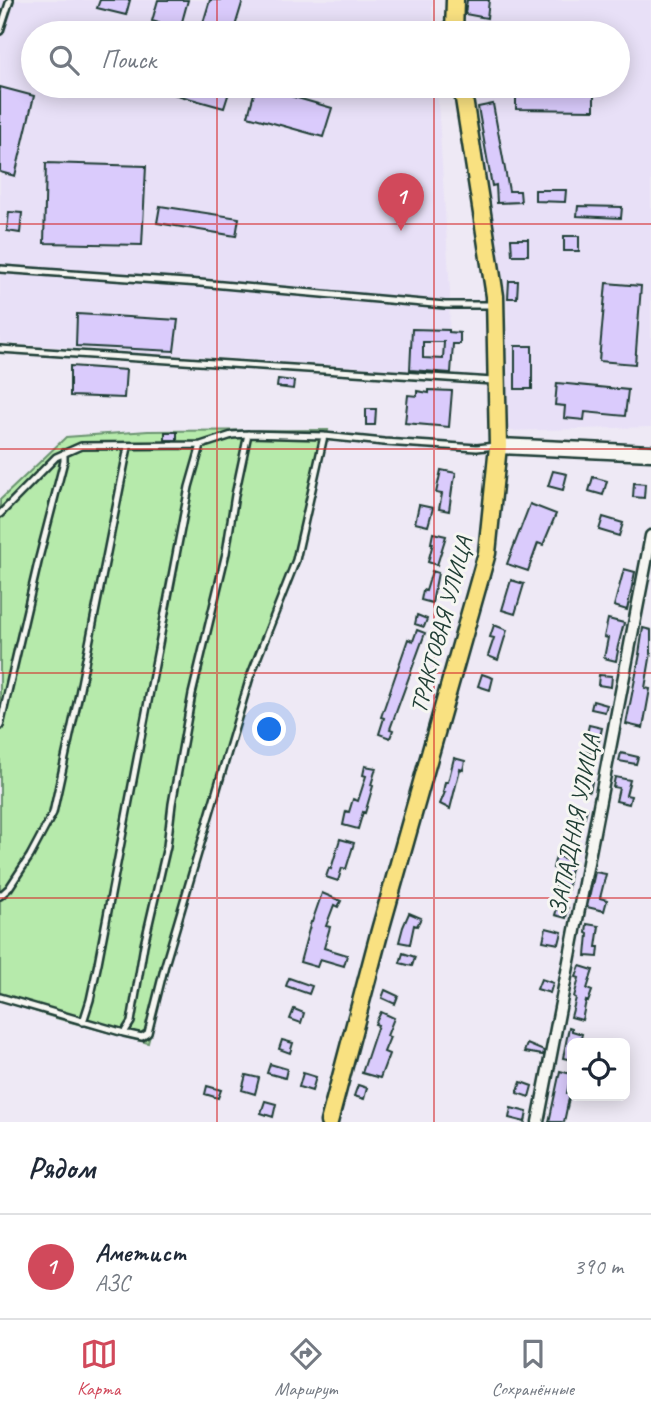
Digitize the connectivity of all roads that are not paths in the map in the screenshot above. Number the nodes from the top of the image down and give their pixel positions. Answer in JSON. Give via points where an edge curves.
{"nodes":[{"id":1,"x":10,"y":0,"type":"edge"},
{"id":2,"x":455,"y":0,"type":"edge"},
{"id":3,"x":454,"y":21,"type":"edge"},
{"id":4,"x":0,"y":31,"type":"edge"},
{"id":5,"x":464,"y":98,"type":"edge"},
{"id":6,"x":0,"y":269,"type":"edge"},
{"id":7,"x":495,"y":305,"type":"junction"},
{"id":8,"x":0,"y":349,"type":"edge"},
{"id":9,"x":497,"y":381,"type":"junction"},
{"id":10,"x":248,"y":435,"type":"junction"},
{"id":11,"x":324,"y":436,"type":"junction"},
{"id":12,"x":201,"y":445,"type":"junction"},
{"id":13,"x":498,"y":446,"type":"junction"},
{"id":14,"x":128,"y":447,"type":"junction"},
{"id":15,"x":64,"y":453,"type":"junction"},
{"id":16,"x":651,"y":453,"type":"edge"},
{"id":17,"x":0,"y":514,"type":"edge"},
{"id":18,"x":651,"y":536,"type":"edge"},
{"id":19,"x":0,"y":726,"type":"edge"},
{"id":20,"x":0,"y":896,"type":"edge"},
{"id":21,"x":0,"y":997,"type":"edge"},
{"id":22,"x":83,"y":1022,"type":"junction"},
{"id":23,"x":124,"y":1033,"type":"junction"},
{"id":24,"x":329,"y":1122,"type":"edge"},
{"id":25,"x":538,"y":1122,"type":"edge"}],
"edges":[{"from":1,"to":4,"type":"lane"},
{"from":2,"to":3,"type":"main road"},
{"from":5,"to":7,"type":"main road","name":"ТРАКТОВАЯ УЛИЦА"},
{"from":6,"to":7,"type":"lane","via":[[445,305]]},
{"from":7,"to":9,"type":"main road","name":"ТРАКТОВАЯ УЛИЦА"},
{"from":8,"to":9,"type":"lane"},
{"from":9,"to":13,"type":"main road","name":"ТРАКТОВАЯ УЛИЦА"},
{"from":10,"to":11,"type":"lane"},
{"from":10,"to":12,"type":"lane"},
{"from":10,"to":23,"type":"lane","via":[[192,694],[131,1022]]},
{"from":11,"to":13,"type":"lane"},
{"from":11,"to":23,"type":"lane","via":[[296,560],[250,677],[148,1033],[142,1037]]},
{"from":12,"to":14,"type":"lane"},
{"from":12,"to":22,"type":"lane"},
{"from":13,"to":16,"type":"street"},
{"from":13,"to":24,"type":"main road","name":"ТРАКТОВАЯ УЛИЦА","via":[[487,552]]},
{"from":14,"to":15,"type":"lane","via":[[80,446]]},
{"from":14,"to":20,"type":"lane","via":[[53,813],[30,856]]},
{"from":15,"to":17,"type":"lane"},
{"from":15,"to":19,"type":"lane"},
{"from":18,"to":25,"type":"street","name":"ЗАПАДНАЯ УЛИЦА"},
{"from":21,"to":22,"type":"lane"},
{"from":22,"to":23,"type":"lane"}]}
